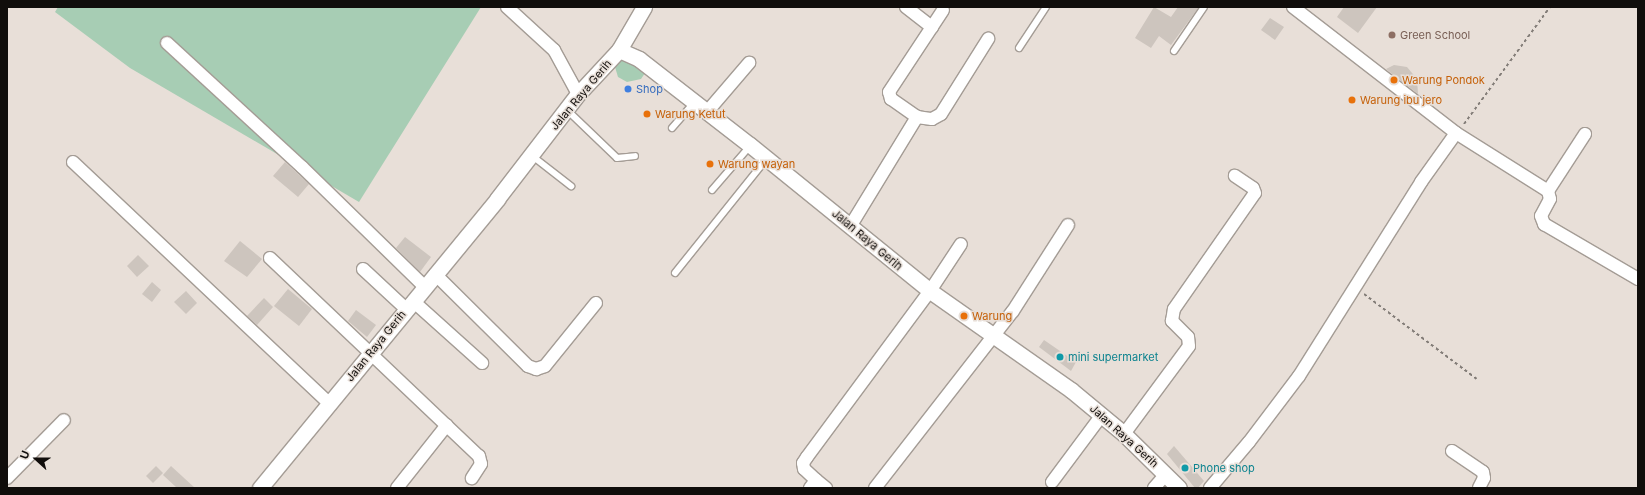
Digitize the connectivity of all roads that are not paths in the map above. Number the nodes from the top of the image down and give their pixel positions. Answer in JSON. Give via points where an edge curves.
{"nodes":[{"id":1,"x":507,"y":7,"type":"edge"},
{"id":2,"x":644,"y":7,"type":"edge"},
{"id":3,"x":906,"y":7,"type":"edge"},
{"id":4,"x":1046,"y":7,"type":"edge"},
{"id":5,"x":1204,"y":7,"type":"edge"},
{"id":6,"x":1293,"y":7,"type":"edge"},
{"id":7,"x":943,"y":10,"type":"dead end"},
{"id":8,"x":932,"y":27,"type":"junction"},
{"id":9,"x":988,"y":39,"type":"dead end"},
{"id":10,"x":167,"y":43,"type":"dead end"},
{"id":11,"x":1019,"y":48,"type":"dead end"},
{"id":12,"x":619,"y":50,"type":"junction"},
{"id":13,"x":1174,"y":51,"type":"dead end"},
{"id":14,"x":748,"y":63,"type":"dead end"},
{"id":15,"x":578,"y":94,"type":"junction"},
{"id":16,"x":695,"y":102,"type":"junction"},
{"id":17,"x":567,"y":109,"type":"junction"},
{"id":18,"x":707,"y":112,"type":"junction"},
{"id":19,"x":917,"y":116,"type":"junction"},
{"id":20,"x":672,"y":128,"type":"dead end"},
{"id":21,"x":1456,"y":133,"type":"junction"},
{"id":22,"x":1585,"y":134,"type":"dead end"},
{"id":23,"x":750,"y":145,"type":"junction"},
{"id":24,"x":531,"y":156,"type":"junction"},
{"id":25,"x":635,"y":156,"type":"dead end"},
{"id":26,"x":767,"y":158,"type":"junction"},
{"id":27,"x":73,"y":162,"type":"dead end"},
{"id":28,"x":1234,"y":176,"type":"dead end"},
{"id":29,"x":571,"y":186,"type":"dead end"},
{"id":30,"x":712,"y":190,"type":"dead end"},
{"id":31,"x":1548,"y":191,"type":"junction"},
{"id":32,"x":851,"y":225,"type":"junction"},
{"id":33,"x":1068,"y":225,"type":"dead end"},
{"id":34,"x":961,"y":244,"type":"dead end"},
{"id":35,"x":270,"y":258,"type":"dead end"},
{"id":36,"x":363,"y":269,"type":"dead end"},
{"id":37,"x":675,"y":273,"type":"dead end"},
{"id":38,"x":435,"y":274,"type":"junction"},
{"id":39,"x":1638,"y":279,"type":"edge"},
{"id":40,"x":424,"y":287,"type":"junction"},
{"id":41,"x":930,"y":291,"type":"junction"},
{"id":42,"x":596,"y":303,"type":"dead end"},
{"id":43,"x":410,"y":305,"type":"junction"},
{"id":44,"x":994,"y":337,"type":"junction"},
{"id":45,"x":371,"y":352,"type":"junction"},
{"id":46,"x":482,"y":363,"type":"dead end"},
{"id":47,"x":329,"y":403,"type":"junction"},
{"id":48,"x":1102,"y":415,"type":"junction"},
{"id":49,"x":64,"y":420,"type":"dead end"},
{"id":50,"x":447,"y":424,"type":"junction"},
{"id":51,"x":1124,"y":434,"type":"junction"},
{"id":52,"x":1452,"y":451,"type":"dead end"},
{"id":53,"x":1166,"y":474,"type":"junction"},
{"id":54,"x":7,"y":478,"type":"edge"},
{"id":55,"x":472,"y":478,"type":"dead end"},
{"id":56,"x":1052,"y":482,"type":"dead end"},
{"id":57,"x":814,"y":484,"type":"edge"},
{"id":58,"x":260,"y":488,"type":"edge"},
{"id":59,"x":397,"y":488,"type":"edge"},
{"id":60,"x":826,"y":488,"type":"edge"},
{"id":61,"x":875,"y":488,"type":"edge"},
{"id":62,"x":1154,"y":488,"type":"edge"},
{"id":63,"x":1179,"y":488,"type":"edge"},
{"id":64,"x":1210,"y":488,"type":"edge"},
{"id":65,"x":1479,"y":488,"type":"edge"}],
"edges":[{"from":1,"to":15,"type":"street","via":[[554,50]]},
{"from":2,"to":12,"type":"street"},
{"from":3,"to":8,"type":"street"},
{"from":4,"to":11,"type":"lane"},
{"from":5,"to":13,"type":"lane"},
{"from":6,"to":21,"type":"street"},
{"from":7,"to":8,"type":"street"},
{"from":8,"to":19,"type":"street","via":[[888,94]]},
{"from":9,"to":19,"type":"street","via":[[941,114],[932,119]]},
{"from":10,"to":40,"type":"street","via":[[302,167]]},
{"from":12,"to":15,"type":"street","name":"Jalan Raya Gerih"},
{"from":12,"to":16,"type":"street","name":"Jalan Raya Gerih","via":[[639,59]]},
{"from":14,"to":18,"type":"street"},
{"from":15,"to":17,"type":"street","name":"Jalan Raya Gerih"},
{"from":16,"to":18,"type":"street","name":"Jalan Raya Gerih"},
{"from":16,"to":20,"type":"lane"},
{"from":17,"to":24,"type":"street","name":"Jalan Raya Gerih"},
{"from":17,"to":25,"type":"lane","via":[[617,158]]},
{"from":18,"to":23,"type":"street","name":"Jalan Raya Gerih"},
{"from":19,"to":32,"type":"street"},
{"from":21,"to":31,"type":"street"},
{"from":21,"to":64,"type":"street","via":[[1353,286],[1299,376]]},
{"from":22,"to":31,"type":"street"},
{"from":23,"to":26,"type":"street","name":"Jalan Raya Gerih"},
{"from":23,"to":30,"type":"lane"},
{"from":24,"to":29,"type":"lane"},
{"from":24,"to":38,"type":"street","name":"Jalan Raya Gerih"},
{"from":26,"to":32,"type":"street","name":"Jalan Raya Gerih"},
{"from":26,"to":37,"type":"lane"},
{"from":27,"to":47,"type":"street"},
{"from":28,"to":51,"type":"street","via":[[1253,188],[1255,193],[1174,309],[1172,321],[1188,337],[1189,346]]},
{"from":31,"to":39,"type":"street","via":[[1550,199],[1541,216],[1544,224]]},
{"from":32,"to":41,"type":"street","name":"Jalan Raya Gerih"},
{"from":33,"to":44,"type":"street"},
{"from":34,"to":41,"type":"street"},
{"from":35,"to":45,"type":"street"},
{"from":36,"to":43,"type":"street"},
{"from":38,"to":40,"type":"street","name":"Jalan Raya Gerih"},
{"from":38,"to":42,"type":"street","via":[[528,366],[536,369],[545,366]]},
{"from":40,"to":43,"type":"street","name":"Jalan Raya Gerih"},
{"from":41,"to":44,"type":"street","name":"Jalan Raya Gerih"},
{"from":41,"to":57,"type":"street","via":[[807,456],[803,463],[804,469]]},
{"from":43,"to":45,"type":"street","name":"Jalan Raya Gerih"},
{"from":43,"to":46,"type":"street"},
{"from":44,"to":48,"type":"street","name":"Jalan Raya Gerih"},
{"from":44,"to":61,"type":"street"},
{"from":45,"to":47,"type":"street","name":"Jalan Raya Gerih"},
{"from":45,"to":50,"type":"street"},
{"from":47,"to":58,"type":"street","name":"Jalan Raya Gerih"},
{"from":48,"to":51,"type":"street","name":"Jalan Raya Gerih"},
{"from":48,"to":56,"type":"street"},
{"from":49,"to":54,"type":"street"},
{"from":50,"to":55,"type":"street","via":[[479,456],[481,464]]},
{"from":50,"to":59,"type":"street"},
{"from":51,"to":53,"type":"street","name":"Jalan Raya Gerih"},
{"from":52,"to":65,"type":"street","via":[[1483,472],[1484,478]]},
{"from":53,"to":62,"type":"street"},
{"from":53,"to":63,"type":"street","name":"Jalan Raya Gerih"},
{"from":57,"to":60,"type":"street"}]}
